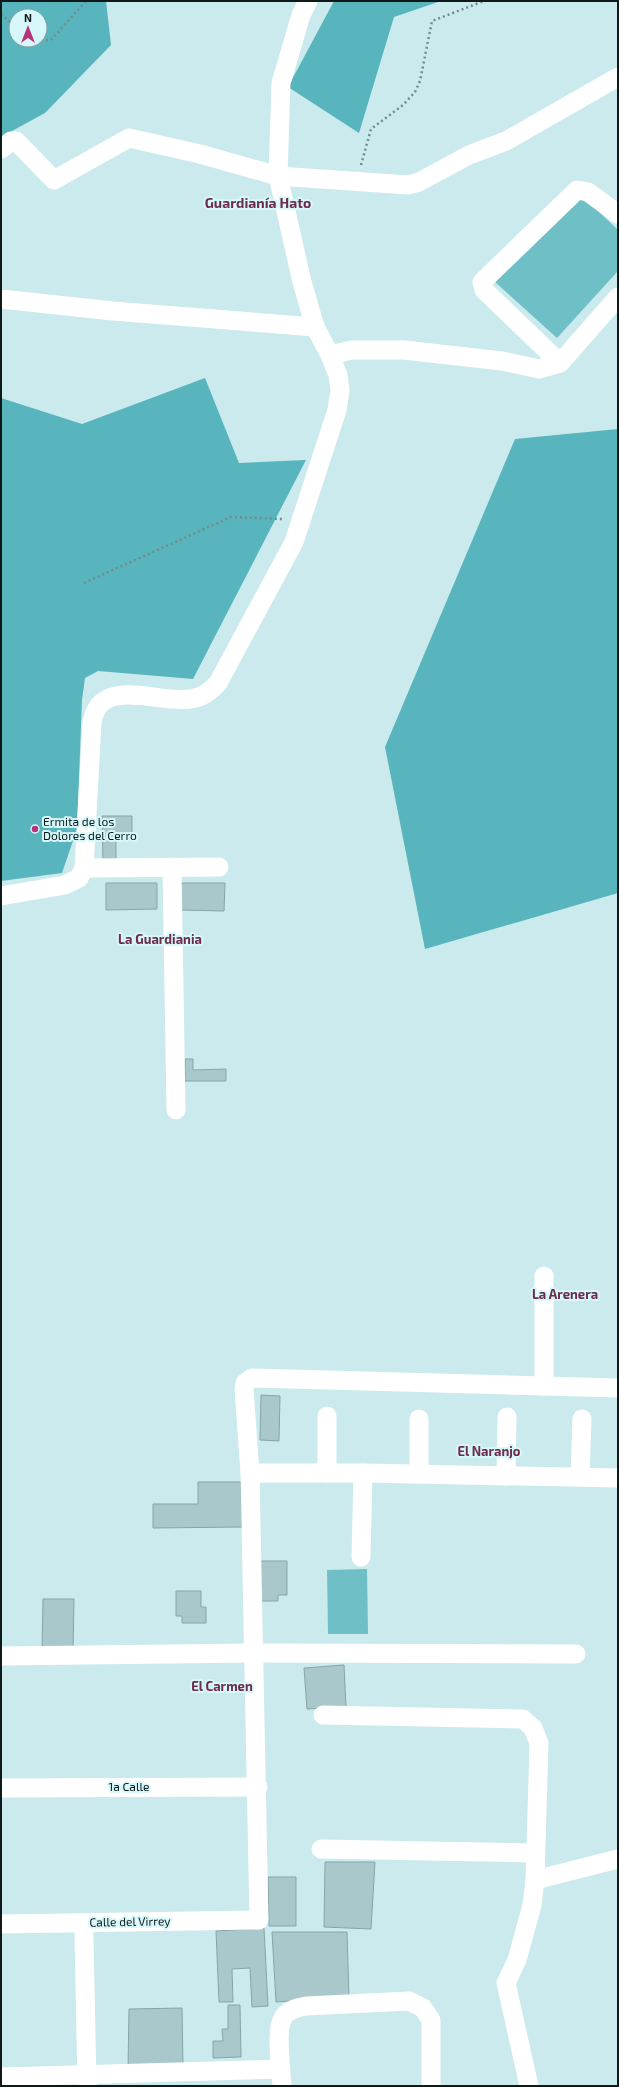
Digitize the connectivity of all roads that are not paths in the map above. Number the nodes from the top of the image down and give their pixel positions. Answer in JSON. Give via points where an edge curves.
{"nodes":[{"id":1,"x":308,"y":1,"type":"edge"},
{"id":2,"x":618,"y":77,"type":"edge"},
{"id":3,"x":1,"y":149,"type":"edge"},
{"id":4,"x":278,"y":176,"type":"junction"},
{"id":5,"x":618,"y":214,"type":"edge"},
{"id":6,"x":618,"y":297,"type":"edge"},
{"id":7,"x":1,"y":299,"type":"edge"},
{"id":8,"x":315,"y":327,"type":"junction"},
{"id":9,"x":330,"y":355,"type":"junction"},
{"id":10,"x":560,"y":363,"type":"junction"},
{"id":11,"x":172,"y":867,"type":"junction"},
{"id":12,"x":219,"y":867,"type":"dead end"},
{"id":13,"x":84,"y":868,"type":"junction"},
{"id":14,"x":1,"y":896,"type":"edge"},
{"id":15,"x":176,"y":1110,"type":"dead end"},
{"id":16,"x":544,"y":1276,"type":"dead end"},
{"id":17,"x":544,"y":1386,"type":"junction"},
{"id":18,"x":618,"y":1388,"type":"edge"},
{"id":19,"x":327,"y":1416,"type":"dead end"},
{"id":20,"x":507,"y":1417,"type":"dead end"},
{"id":21,"x":419,"y":1419,"type":"dead end"},
{"id":22,"x":582,"y":1419,"type":"dead end"},
{"id":23,"x":250,"y":1473,"type":"junction"},
{"id":24,"x":327,"y":1473,"type":"junction"},
{"id":25,"x":363,"y":1473,"type":"junction"},
{"id":26,"x":419,"y":1474,"type":"junction"},
{"id":27,"x":506,"y":1476,"type":"junction"},
{"id":28,"x":580,"y":1477,"type":"junction"},
{"id":29,"x":618,"y":1478,"type":"edge"},
{"id":30,"x":361,"y":1557,"type":"dead end"},
{"id":31,"x":254,"y":1653,"type":"junction"},
{"id":32,"x":576,"y":1654,"type":"dead end"},
{"id":33,"x":1,"y":1656,"type":"edge"},
{"id":34,"x":323,"y":1715,"type":"dead end"},
{"id":35,"x":258,"y":1787,"type":"junction"},
{"id":36,"x":1,"y":1788,"type":"edge"},
{"id":37,"x":321,"y":1849,"type":"dead end"},
{"id":38,"x":534,"y":1853,"type":"junction"},
{"id":39,"x":618,"y":1859,"type":"edge"},
{"id":40,"x":535,"y":1880,"type":"junction"},
{"id":41,"x":1,"y":1924,"type":"edge"},
{"id":42,"x":84,"y":1935,"type":"dead end"},
{"id":43,"x":1,"y":2076,"type":"edge"},
{"id":44,"x":281,"y":2078,"type":"edge"},
{"id":45,"x":87,"y":2080,"type":"edge"},
{"id":46,"x":430,"y":2086,"type":"edge"},
{"id":47,"x":529,"y":2086,"type":"edge"}],
"edges":[{"from":1,"to":4,"type":"street","via":[[281,83]]},
{"from":2,"to":4,"type":"street","via":[[506,141],[469,155],[419,182],[408,185]]},
{"from":3,"to":4,"type":"street","via":[[11,141],[16,141],[54,180],[128,138],[200,154]]},
{"from":4,"to":8,"type":"street"},
{"from":5,"to":10,"type":"street","via":[[588,192],[577,190],[482,282],[484,290]]},
{"from":6,"to":10,"type":"street"},
{"from":7,"to":8,"type":"street","via":[[113,311]]},
{"from":8,"to":9,"type":"street"},
{"from":9,"to":10,"type":"street","via":[[352,350],[404,350],[502,361],[539,369]]},
{"from":9,"to":13,"type":"street","via":[[338,375],[340,391],[337,410],[294,542],[218,683],[199,697],[190,700],[120,695],[106,699],[96,709],[92,723]]},
{"from":11,"to":12,"type":"street"},
{"from":11,"to":13,"type":"street"},
{"from":11,"to":15,"type":"street"},
{"from":13,"to":14,"type":"street","via":[[79,878],[65,885]]},
{"from":16,"to":17,"type":"street"},
{"from":17,"to":18,"type":"street"},
{"from":17,"to":23,"type":"street","via":[[252,1378],[246,1383],[244,1390]]},
{"from":19,"to":24,"type":"street"},
{"from":20,"to":27,"type":"street"},
{"from":21,"to":26,"type":"street"},
{"from":22,"to":28,"type":"street"},
{"from":23,"to":24,"type":"street"},
{"from":23,"to":31,"type":"street"},
{"from":24,"to":25,"type":"street"},
{"from":25,"to":26,"type":"street"},
{"from":25,"to":30,"type":"street"},
{"from":26,"to":27,"type":"street"},
{"from":27,"to":28,"type":"street"},
{"from":28,"to":29,"type":"street"},
{"from":31,"to":32,"type":"street"},
{"from":31,"to":33,"type":"street"},
{"from":31,"to":35,"type":"street"},
{"from":34,"to":38,"type":"street","via":[[523,1719],[536,1732],[539,1743]]},
{"from":35,"to":36,"type":"street","name":"1a Calle"},
{"from":35,"to":41,"type":"street","name":"Calle del Virrey","via":[[259,1920]]},
{"from":37,"to":38,"type":"street"},
{"from":38,"to":40,"type":"street"},
{"from":39,"to":40,"type":"street"},
{"from":40,"to":47,"type":"street","via":[[532,1905],[517,1960],[506,1983]]},
{"from":42,"to":45,"type":"street"},
{"from":43,"to":45,"type":"street"},
{"from":44,"to":45,"type":"street"},
{"from":44,"to":46,"type":"street","via":[[280,2028],[282,2019],[288,2012],[296,2008],[409,2001],[423,2008],[431,2020]]}]}
